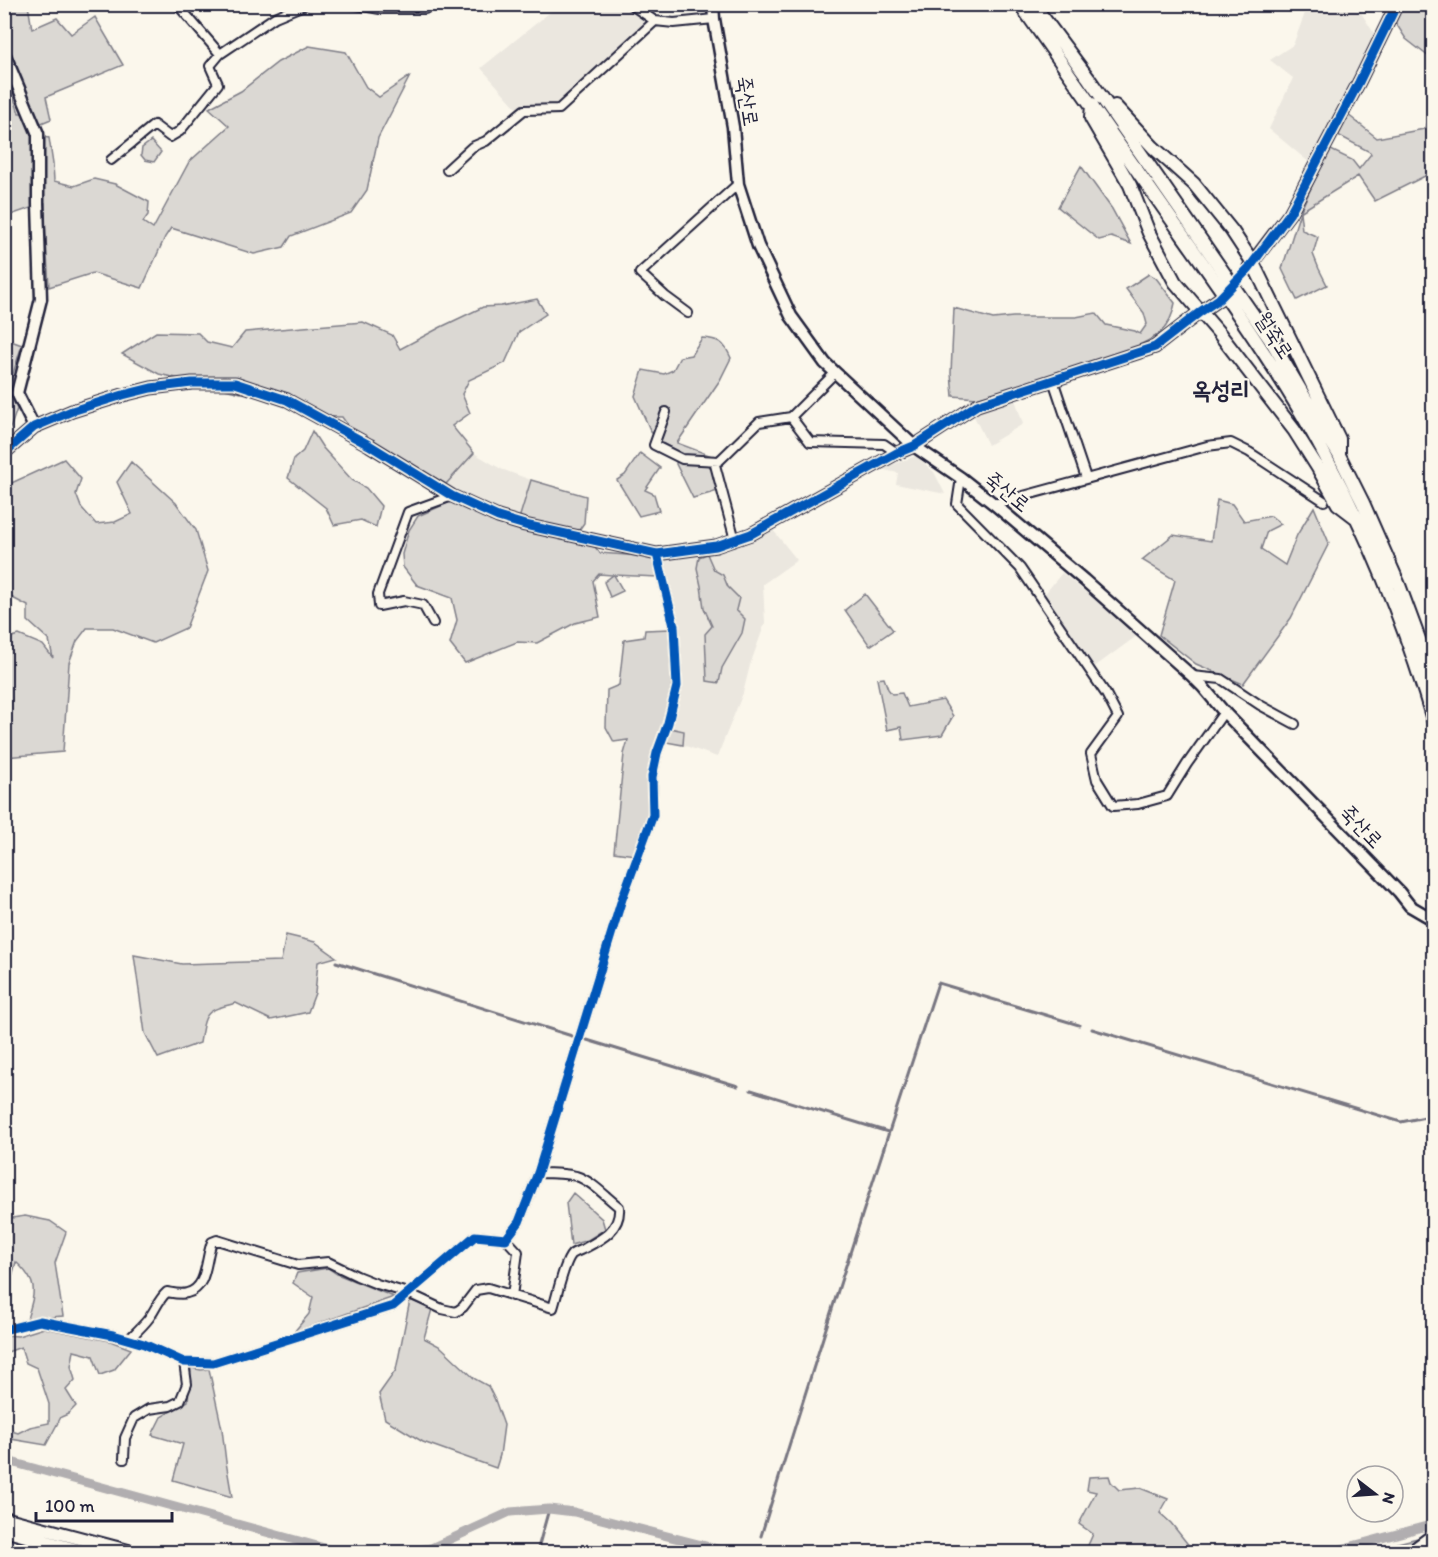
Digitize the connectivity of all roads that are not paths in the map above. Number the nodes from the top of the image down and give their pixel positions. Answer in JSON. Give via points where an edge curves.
{"nodes":[{"id":1,"x":177,"y":4,"type":"edge"},
{"id":2,"x":306,"y":4,"type":"edge"},
{"id":3,"x":351,"y":4,"type":"edge"},
{"id":4,"x":425,"y":4,"type":"edge"},
{"id":5,"x":630,"y":4,"type":"edge"},
{"id":6,"x":713,"y":4,"type":"edge"},
{"id":7,"x":1020,"y":4,"type":"edge"},
{"id":8,"x":1033,"y":4,"type":"edge"},
{"id":9,"x":1397,"y":4,"type":"edge"},
{"id":10,"x":714,"y":19,"type":"junction"},
{"id":11,"x":655,"y":21,"type":"junction"},
{"id":12,"x":4,"y":53,"type":"edge"},
{"id":13,"x":220,"y":54,"type":"junction"},
{"id":14,"x":1089,"y":79,"type":"junction"},
{"id":15,"x":1092,"y":104,"type":"junction"},
{"id":16,"x":111,"y":160,"type":"dead end"},
{"id":17,"x":447,"y":170,"type":"dead end"},
{"id":18,"x":738,"y":184,"type":"junction"},
{"id":19,"x":1251,"y":265,"type":"junction"},
{"id":20,"x":1219,"y":299,"type":"tunnel mouth"},
{"id":21,"x":1200,"y":312,"type":"junction"},
{"id":22,"x":688,"y":313,"type":"dead end"},
{"id":23,"x":835,"y":373,"type":"junction"},
{"id":24,"x":1053,"y":380,"type":"junction"},
{"id":25,"x":666,"y":412,"type":"dead end"},
{"id":26,"x":790,"y":417,"type":"junction"},
{"id":27,"x":34,"y":427,"type":"junction"},
{"id":28,"x":915,"y":446,"type":"junction"},
{"id":29,"x":4,"y":453,"type":"edge"},
{"id":30,"x":897,"y":453,"type":"junction"},
{"id":31,"x":1339,"y":455,"type":"junction"},
{"id":32,"x":714,"y":461,"type":"junction"},
{"id":33,"x":961,"y":478,"type":"junction"},
{"id":34,"x":1086,"y":478,"type":"junction"},
{"id":35,"x":452,"y":496,"type":"junction"},
{"id":36,"x":1324,"y":501,"type":"dead end"},
{"id":37,"x":993,"y":504,"type":"junction"},
{"id":38,"x":1357,"y":519,"type":"junction"},
{"id":39,"x":735,"y":540,"type":"junction"},
{"id":40,"x":657,"y":554,"type":"junction"},
{"id":41,"x":433,"y":623,"type":"dead end"},
{"id":42,"x":1192,"y":676,"type":"junction"},
{"id":43,"x":1434,"y":682,"type":"edge"},
{"id":44,"x":1224,"y":712,"type":"junction"},
{"id":45,"x":1434,"y":723,"type":"edge"},
{"id":46,"x":1295,"y":724,"type":"dead end"},
{"id":47,"x":1434,"y":920,"type":"edge"},
{"id":48,"x":538,"y":1173,"type":"junction"},
{"id":49,"x":506,"y":1239,"type":"junction"},
{"id":50,"x":408,"y":1293,"type":"junction"},
{"id":51,"x":512,"y":1296,"type":"junction"},
{"id":52,"x":4,"y":1330,"type":"edge"},
{"id":53,"x":128,"y":1340,"type":"junction"},
{"id":54,"x":184,"y":1362,"type":"junction"},
{"id":55,"x":124,"y":1459,"type":"dead end"},
{"id":56,"x":4,"y":1518,"type":"edge"},
{"id":57,"x":4,"y":1530,"type":"edge"},
{"id":58,"x":1434,"y":1535,"type":"edge"},
{"id":59,"x":84,"y":1552,"type":"edge"},
{"id":60,"x":132,"y":1552,"type":"edge"},
{"id":61,"x":1411,"y":1552,"type":"edge"}],
"edges":[{"from":1,"to":13,"type":"street"},
{"from":2,"to":13,"type":"street","via":[[275,17]]},
{"from":3,"to":4,"type":"street","via":[[380,9],[425,9]]},
{"from":5,"to":11,"type":"street"},
{"from":6,"to":10,"type":"street","name":"죽산로"},
{"from":7,"to":15,"type":"main road","name":"월죽로"},
{"from":8,"to":14,"type":"main road","name":"월죽로"},
{"from":9,"to":19,"type":"street","via":[[1290,213]]},
{"from":10,"to":11,"type":"street"},
{"from":10,"to":18,"type":"street","name":"죽산로","via":[[733,127]]},
{"from":11,"to":17,"type":"street","via":[[559,109],[524,110]]},
{"from":12,"to":27,"type":"street","via":[[38,134],[41,299],[17,393]]},
{"from":13,"to":16,"type":"street","via":[[210,66],[218,84],[180,131],[170,137],[154,125]]},
{"from":14,"to":19,"type":"main road","via":[[1102,86],[1118,111],[1194,184],[1232,231]]},
{"from":14,"to":31,"type":"main road","name":"월죽로","via":[[1272,342]]},
{"from":15,"to":21,"type":"main road","via":[[1091,118],[1130,185],[1161,258]]},
{"from":15,"to":38,"type":"main road","name":"월죽로","via":[[1262,349],[1296,403]]},
{"from":18,"to":22,"type":"street","via":[[640,273]]},
{"from":18,"to":23,"type":"street","name":"죽산로","via":[[758,246],[791,316]]},
{"from":19,"to":31,"type":"main road","via":[[1339,439]]},
{"from":20,"to":21,"type":"street"},
{"from":21,"to":24,"type":"street","via":[[1155,347]]},
{"from":21,"to":38,"type":"main road","via":[[1294,430],[1338,504]]},
{"from":23,"to":26,"type":"street"},
{"from":23,"to":28,"type":"street","name":"죽산로"},
{"from":24,"to":28,"type":"street","via":[[977,405]]},
{"from":24,"to":34,"type":"street"},
{"from":25,"to":32,"type":"street","via":[[654,445],[682,459]]},
{"from":26,"to":30,"type":"street","via":[[810,442],[884,444]]},
{"from":26,"to":32,"type":"street","via":[[759,422],[719,461]]},
{"from":27,"to":29,"type":"street"},
{"from":27,"to":35,"type":"street","via":[[72,411],[152,388],[235,383],[287,400]]},
{"from":28,"to":30,"type":"street"},
{"from":28,"to":33,"type":"street","name":"죽산로"},
{"from":30,"to":39,"type":"street"},
{"from":31,"to":43,"type":"main road","name":"월죽로","via":[[1399,585]]},
{"from":32,"to":39,"type":"street"},
{"from":33,"to":37,"type":"street","name":"죽산로"},
{"from":33,"to":44,"type":"street","via":[[957,504],[1020,568],[1118,717],[1091,753],[1097,780],[1113,806],[1167,796]]},
{"from":34,"to":36,"type":"street","via":[[1231,443]]},
{"from":34,"to":37,"type":"street"},
{"from":35,"to":40,"type":"street","via":[[525,525]]},
{"from":35,"to":41,"type":"street","via":[[408,512],[378,594],[379,606],[404,601],[423,605]]},
{"from":37,"to":42,"type":"street","name":"죽산로"},
{"from":38,"to":45,"type":"main road","name":"월죽로","via":[[1386,584]]},
{"from":39,"to":40,"type":"street"},
{"from":40,"to":48,"type":"street","via":[[674,626],[676,686],[652,777],[652,815],[622,899]]},
{"from":42,"to":44,"type":"street","name":"죽산로"},
{"from":42,"to":46,"type":"street","via":[[1221,679]]},
{"from":44,"to":47,"type":"street","name":"죽산로","via":[[1410,906]]},
{"from":48,"to":49,"type":"street","via":[[519,1222]]},
{"from":48,"to":51,"type":"street","via":[[577,1177],[619,1207],[620,1214],[613,1230],[572,1255],[553,1308]]},
{"from":49,"to":50,"type":"street","via":[[475,1236]]},
{"from":49,"to":51,"type":"street","via":[[518,1252]]},
{"from":50,"to":51,"type":"street","via":[[456,1312],[476,1290],[488,1288]]},
{"from":50,"to":53,"type":"street","via":[[328,1262],[298,1265],[217,1240],[208,1251],[197,1289],[185,1294],[167,1292]]},
{"from":50,"to":54,"type":"street","via":[[393,1306],[213,1363]]},
{"from":52,"to":53,"type":"street","via":[[40,1321]]},
{"from":53,"to":54,"type":"street"},
{"from":54,"to":55,"type":"street","via":[[187,1384],[180,1401],[148,1408],[134,1418],[125,1438]]},
{"from":56,"to":60,"type":"main road"},
{"from":57,"to":59,"type":"main road"},
{"from":58,"to":61,"type":"main road"}]}
